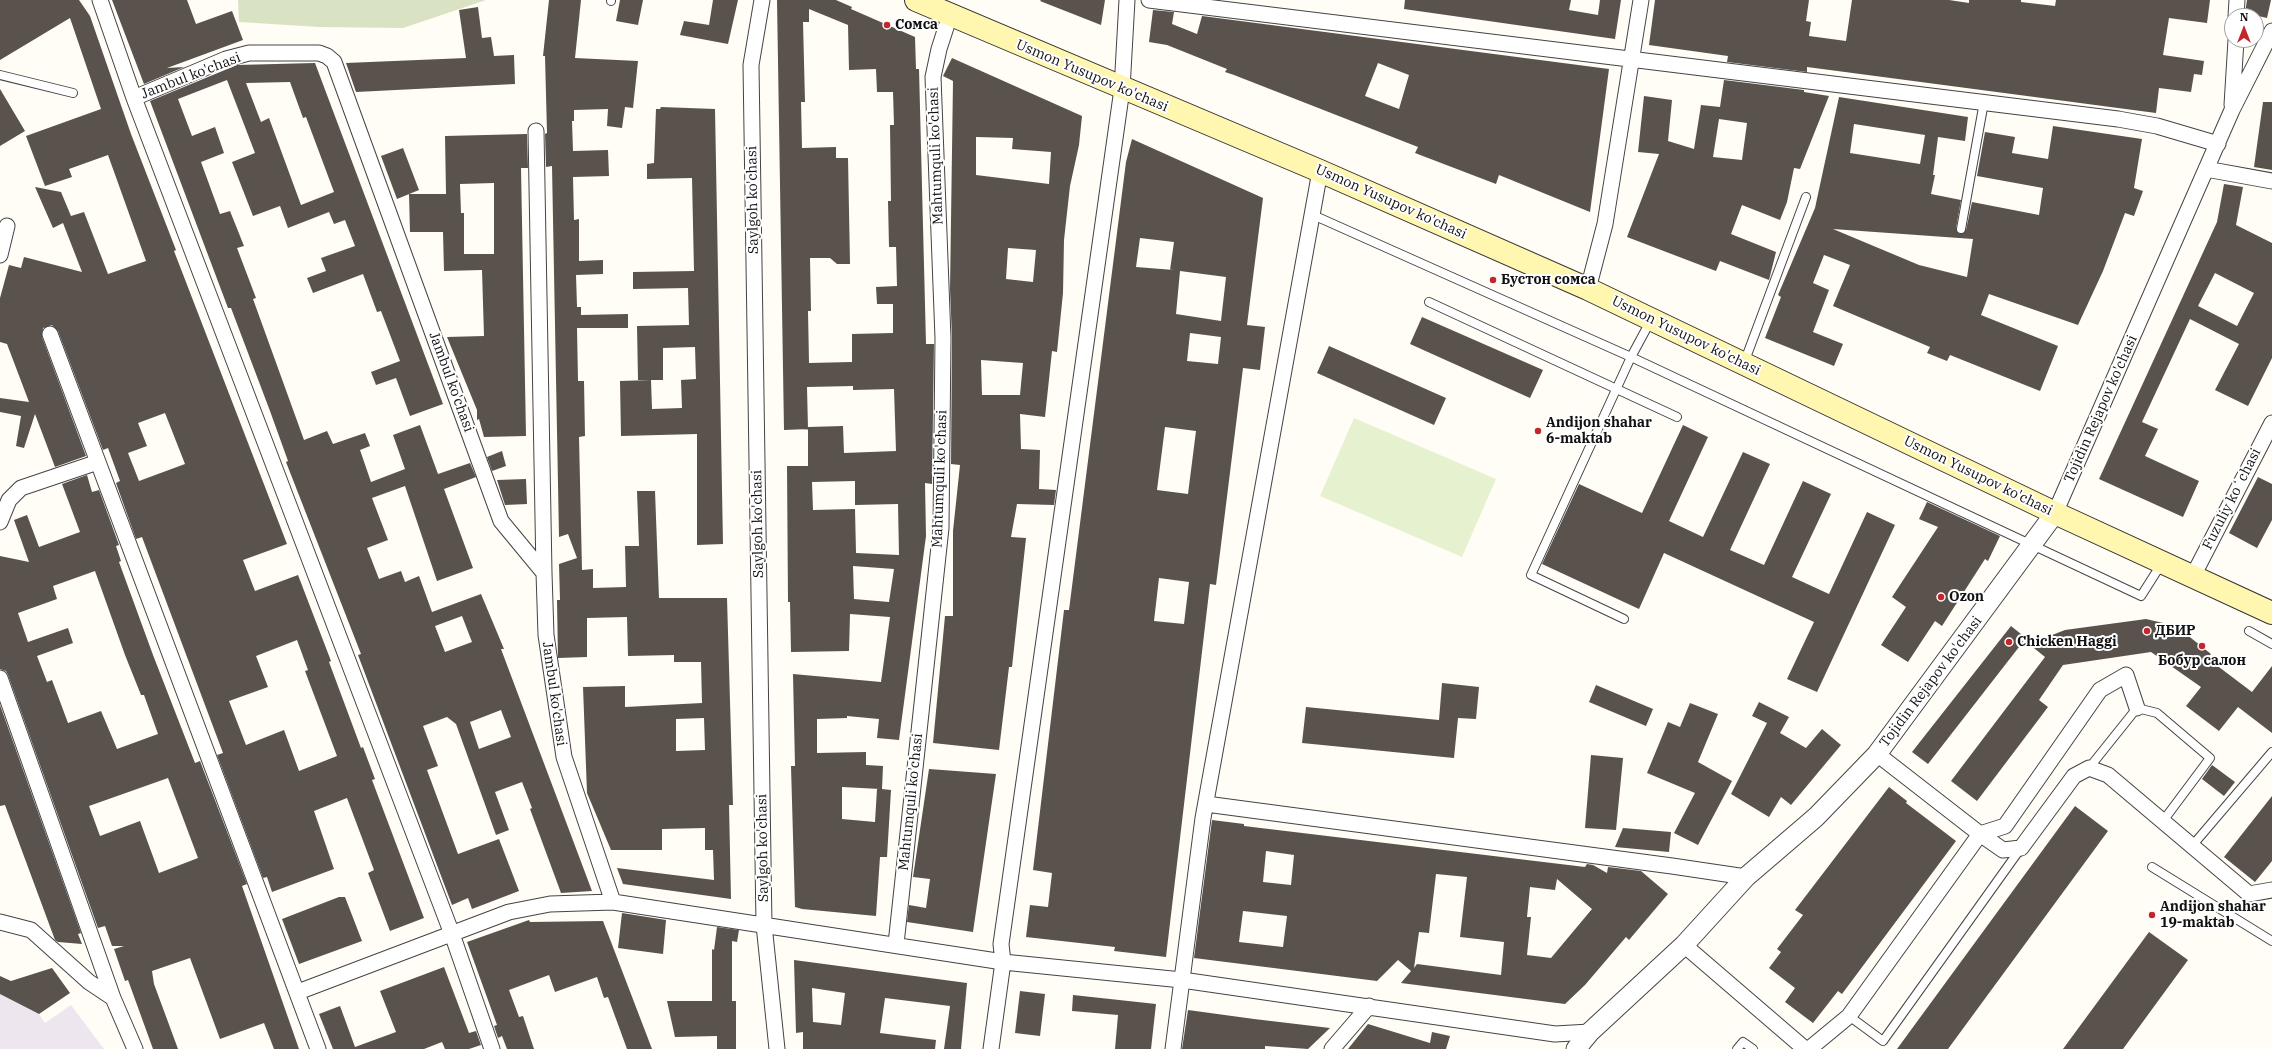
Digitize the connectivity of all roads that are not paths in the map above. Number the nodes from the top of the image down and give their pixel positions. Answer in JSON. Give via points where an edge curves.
{"nodes":[{"id":1,"x":100,"y":0,"type":"edge"},
{"id":2,"x":762,"y":0,"type":"edge"},
{"id":3,"x":916,"y":0,"type":"edge"},
{"id":4,"x":1127,"y":0,"type":"edge"},
{"id":5,"x":1149,"y":0,"type":"edge"},
{"id":6,"x":1641,"y":0,"type":"edge"},
{"id":7,"x":950,"y":15,"type":"junction"},
{"id":8,"x":2272,"y":31,"type":"edge"},
{"id":9,"x":2236,"y":48,"type":"edge"},
{"id":10,"x":1633,"y":58,"type":"junction"},
{"id":11,"x":0,"y":75,"type":"edge"},
{"id":12,"x":1122,"y":89,"type":"junction"},
{"id":13,"x":73,"y":93,"type":"dead end"},
{"id":14,"x":134,"y":98,"type":"junction"},
{"id":15,"x":1984,"y":102,"type":"junction"},
{"id":16,"x":2232,"y":110,"type":"junction"},
{"id":17,"x":536,"y":131,"type":"dead end"},
{"id":18,"x":2218,"y":144,"type":"junction"},
{"id":19,"x":2206,"y":169,"type":"junction"},
{"id":20,"x":1320,"y":171,"type":"junction"},
{"id":21,"x":2272,"y":181,"type":"edge"},
{"id":22,"x":1806,"y":197,"type":"dead end"},
{"id":23,"x":1313,"y":215,"type":"junction"},
{"id":24,"x":8,"y":226,"type":"dead end"},
{"id":25,"x":1961,"y":229,"type":"dead end"},
{"id":26,"x":0,"y":255,"type":"edge"},
{"id":27,"x":1588,"y":289,"type":"junction"},
{"id":28,"x":1429,"y":302,"type":"dead end"},
{"id":29,"x":1651,"y":319,"type":"junction"},
{"id":30,"x":50,"y":334,"type":"dead end"},
{"id":31,"x":1631,"y":358,"type":"junction"},
{"id":32,"x":1744,"y":364,"type":"junction"},
{"id":33,"x":1617,"y":389,"type":"junction"},
{"id":34,"x":1677,"y":417,"type":"dead end"},
{"id":35,"x":2272,"y":423,"type":"edge"},
{"id":36,"x":98,"y":462,"type":"junction"},
{"id":37,"x":2056,"y":514,"type":"junction"},
{"id":38,"x":0,"y":522,"type":"edge"},
{"id":39,"x":2031,"y":546,"type":"junction"},
{"id":40,"x":2162,"y":562,"type":"junction"},
{"id":41,"x":544,"y":573,"type":"junction"},
{"id":42,"x":2193,"y":576,"type":"junction"},
{"id":43,"x":2272,"y":613,"type":"edge"},
{"id":44,"x":1624,"y":620,"type":"dead end"},
{"id":45,"x":2249,"y":631,"type":"dead end"},
{"id":46,"x":2272,"y":644,"type":"edge"},
{"id":47,"x":0,"y":678,"type":"edge"},
{"id":48,"x":2137,"y":708,"type":"junction"},
{"id":49,"x":2272,"y":752,"type":"edge"},
{"id":50,"x":1877,"y":754,"type":"junction"},
{"id":51,"x":2089,"y":768,"type":"junction"},
{"id":52,"x":1206,"y":804,"type":"junction"},
{"id":53,"x":2163,"y":822,"type":"junction"},
{"id":54,"x":1980,"y":834,"type":"junction"},
{"id":55,"x":2192,"y":846,"type":"junction"},
{"id":56,"x":2021,"y":848,"type":"junction"},
{"id":57,"x":2152,"y":867,"type":"dead end"},
{"id":58,"x":1746,"y":878,"type":"junction"},
{"id":59,"x":2272,"y":890,"type":"edge"},
{"id":60,"x":613,"y":902,"type":"junction"},
{"id":61,"x":0,"y":922,"type":"edge"},
{"id":62,"x":764,"y":925,"type":"junction"},
{"id":63,"x":452,"y":934,"type":"junction"},
{"id":64,"x":2272,"y":941,"type":"edge"},
{"id":65,"x":896,"y":944,"type":"junction"},
{"id":66,"x":1684,"y":945,"type":"junction"},
{"id":67,"x":1004,"y":962,"type":"junction"},
{"id":68,"x":1182,"y":980,"type":"junction"},
{"id":69,"x":298,"y":992,"type":"junction"},
{"id":70,"x":113,"y":998,"type":"junction"},
{"id":71,"x":1369,"y":1006,"type":"junction"},
{"id":72,"x":1849,"y":1016,"type":"junction"},
{"id":73,"x":1590,"y":1032,"type":"junction"},
{"id":74,"x":135,"y":1049,"type":"edge"},
{"id":75,"x":318,"y":1049,"type":"edge"},
{"id":76,"x":492,"y":1049,"type":"edge"},
{"id":77,"x":777,"y":1049,"type":"edge"},
{"id":78,"x":991,"y":1049,"type":"edge"},
{"id":79,"x":1173,"y":1049,"type":"edge"},
{"id":80,"x":1332,"y":1049,"type":"edge"},
{"id":81,"x":1576,"y":1049,"type":"edge"},
{"id":82,"x":1737,"y":1049,"type":"edge"},
{"id":83,"x":1754,"y":1049,"type":"edge"},
{"id":84,"x":1805,"y":1049,"type":"edge"},
{"id":85,"x":1809,"y":1049,"type":"edge"}],
"edges":[{"from":1,"to":14,"type":"street"},
{"from":2,"to":62,"type":"street","name":"Saylgoh ko'chasi","via":[[751,65]]},
{"from":3,"to":7,"type":"main road","name":"Usmon Yusupov ko'chasi"},
{"from":4,"to":12,"type":"street"},
{"from":5,"to":10,"type":"street"},
{"from":6,"to":10,"type":"street"},
{"from":7,"to":12,"type":"main road","name":"Usmon Yusupov ko'chasi"},
{"from":7,"to":65,"type":"street","name":"Mahtumquli ko'chasi","via":[[939,49],[934,77],[943,338],[941,528]]},
{"from":8,"to":16,"type":"street"},
{"from":9,"to":16,"type":"street"},
{"from":10,"to":15,"type":"street"},
{"from":10,"to":27,"type":"street","via":[[1605,224]]},
{"from":11,"to":13,"type":"lane"},
{"from":12,"to":20,"type":"main road","name":"Usmon Yusupov ko'chasi"},
{"from":12,"to":67,"type":"street","via":[[1001,944]]},
{"from":14,"to":41,"type":"street","name":"Jambul ko'chasi","via":[[226,59],[249,53],[318,52],[334,62],[501,521]]},
{"from":14,"to":63,"type":"street"},
{"from":15,"to":18,"type":"street","via":[[2118,119],[2157,126]]},
{"from":15,"to":25,"type":"lane"},
{"from":16,"to":18,"type":"street","name":"Tojidin Rejapov ko'chasi"},
{"from":17,"to":41,"type":"street"},
{"from":18,"to":19,"type":"street","name":"Tojidin Rejapov ko'chasi"},
{"from":19,"to":21,"type":"street"},
{"from":19,"to":37,"type":"street","name":"Tojidin Rejapov ko'chasi"},
{"from":20,"to":23,"type":"street"},
{"from":20,"to":27,"type":"main road","name":"Usmon Yusupov ko'chasi"},
{"from":22,"to":32,"type":"lane"},
{"from":23,"to":31,"type":"lane"},
{"from":23,"to":52,"type":"street"},
{"from":24,"to":26,"type":"street"},
{"from":27,"to":29,"type":"main road","name":"Usmon Yusupov ko'chasi"},
{"from":28,"to":33,"type":"lane"},
{"from":29,"to":31,"type":"lane"},
{"from":29,"to":32,"type":"main road","name":"Usmon Yusupov ko'chasi"},
{"from":30,"to":36,"type":"street"},
{"from":31,"to":33,"type":"lane"},
{"from":31,"to":39,"type":"lane"},
{"from":32,"to":37,"type":"main road","name":"Usmon Yusupov ko'chasi"},
{"from":33,"to":34,"type":"lane"},
{"from":33,"to":44,"type":"lane","via":[[1531,575]]},
{"from":35,"to":42,"type":"street","name":"Fuzuliy koʻchasi"},
{"from":36,"to":38,"type":"street","via":[[21,488],[9,500]]},
{"from":36,"to":69,"type":"street"},
{"from":37,"to":39,"type":"street","name":"Tojidin Rejapov ko'chasi"},
{"from":37,"to":40,"type":"main road","name":"Usmon Yusupov ko'chasi"},
{"from":39,"to":40,"type":"lane","via":[[2141,596]]},
{"from":39,"to":50,"type":"street","name":"Tojidin Rejapov ko'chasi"},
{"from":40,"to":42,"type":"main road","name":"Usmon Yusupov ko'chasi"},
{"from":41,"to":60,"type":"street","name":"Jambul ko'chasi","via":[[546,635],[564,757]]},
{"from":42,"to":43,"type":"main road","name":"Usmon Yusupov ko'chasi"},
{"from":45,"to":46,"type":"lane"},
{"from":47,"to":70,"type":"street"},
{"from":48,"to":51,"type":"lane"},
{"from":48,"to":53,"type":"lane","via":[[2157,713],[2210,758]]},
{"from":48,"to":54,"type":"street","via":[[2126,675],[2100,690],[2005,826]]},
{"from":49,"to":55,"type":"lane"},
{"from":50,"to":54,"type":"street"},
{"from":50,"to":58,"type":"street","name":"Tojidin Rejapov ko'chasi","via":[[1816,817]]},
{"from":51,"to":53,"type":"street","via":[[2108,775]]},
{"from":51,"to":56,"type":"street","via":[[2074,776]]},
{"from":52,"to":58,"type":"street"},
{"from":52,"to":68,"type":"street"},
{"from":53,"to":55,"type":"street"},
{"from":54,"to":56,"type":"street","via":[[2002,850]]},
{"from":54,"to":72,"type":"street"},
{"from":55,"to":59,"type":"street","via":[[2249,894]]},
{"from":56,"to":72,"type":"lane","via":[[1883,1041]]},
{"from":57,"to":64,"type":"lane"},
{"from":58,"to":66,"type":"street","name":"Tojidin Rejapov ko'chasi"},
{"from":60,"to":62,"type":"street"},
{"from":60,"to":63,"type":"street","via":[[550,904],[509,912]]},
{"from":61,"to":70,"type":"street","via":[[31,930],[89,982]]},
{"from":62,"to":65,"type":"street"},
{"from":62,"to":77,"type":"street","name":"Saylgoh ko'chasi"},
{"from":63,"to":69,"type":"street"},
{"from":63,"to":76,"type":"street"},
{"from":65,"to":67,"type":"street"},
{"from":66,"to":73,"type":"street","name":"Tojidin Rejapov ko'chasi"},
{"from":66,"to":84,"type":"street"},
{"from":67,"to":68,"type":"street"},
{"from":67,"to":78,"type":"street"},
{"from":68,"to":71,"type":"street"},
{"from":68,"to":79,"type":"street"},
{"from":69,"to":75,"type":"street"},
{"from":70,"to":74,"type":"street"},
{"from":71,"to":73,"type":"street","via":[[1555,1034]]},
{"from":71,"to":80,"type":"street"},
{"from":72,"to":85,"type":"street"},
{"from":73,"to":81,"type":"street","name":"Tojidin Rejapov ko'chasi"},
{"from":82,"to":83,"type":"lane","via":[[1743,1042]]}]}
